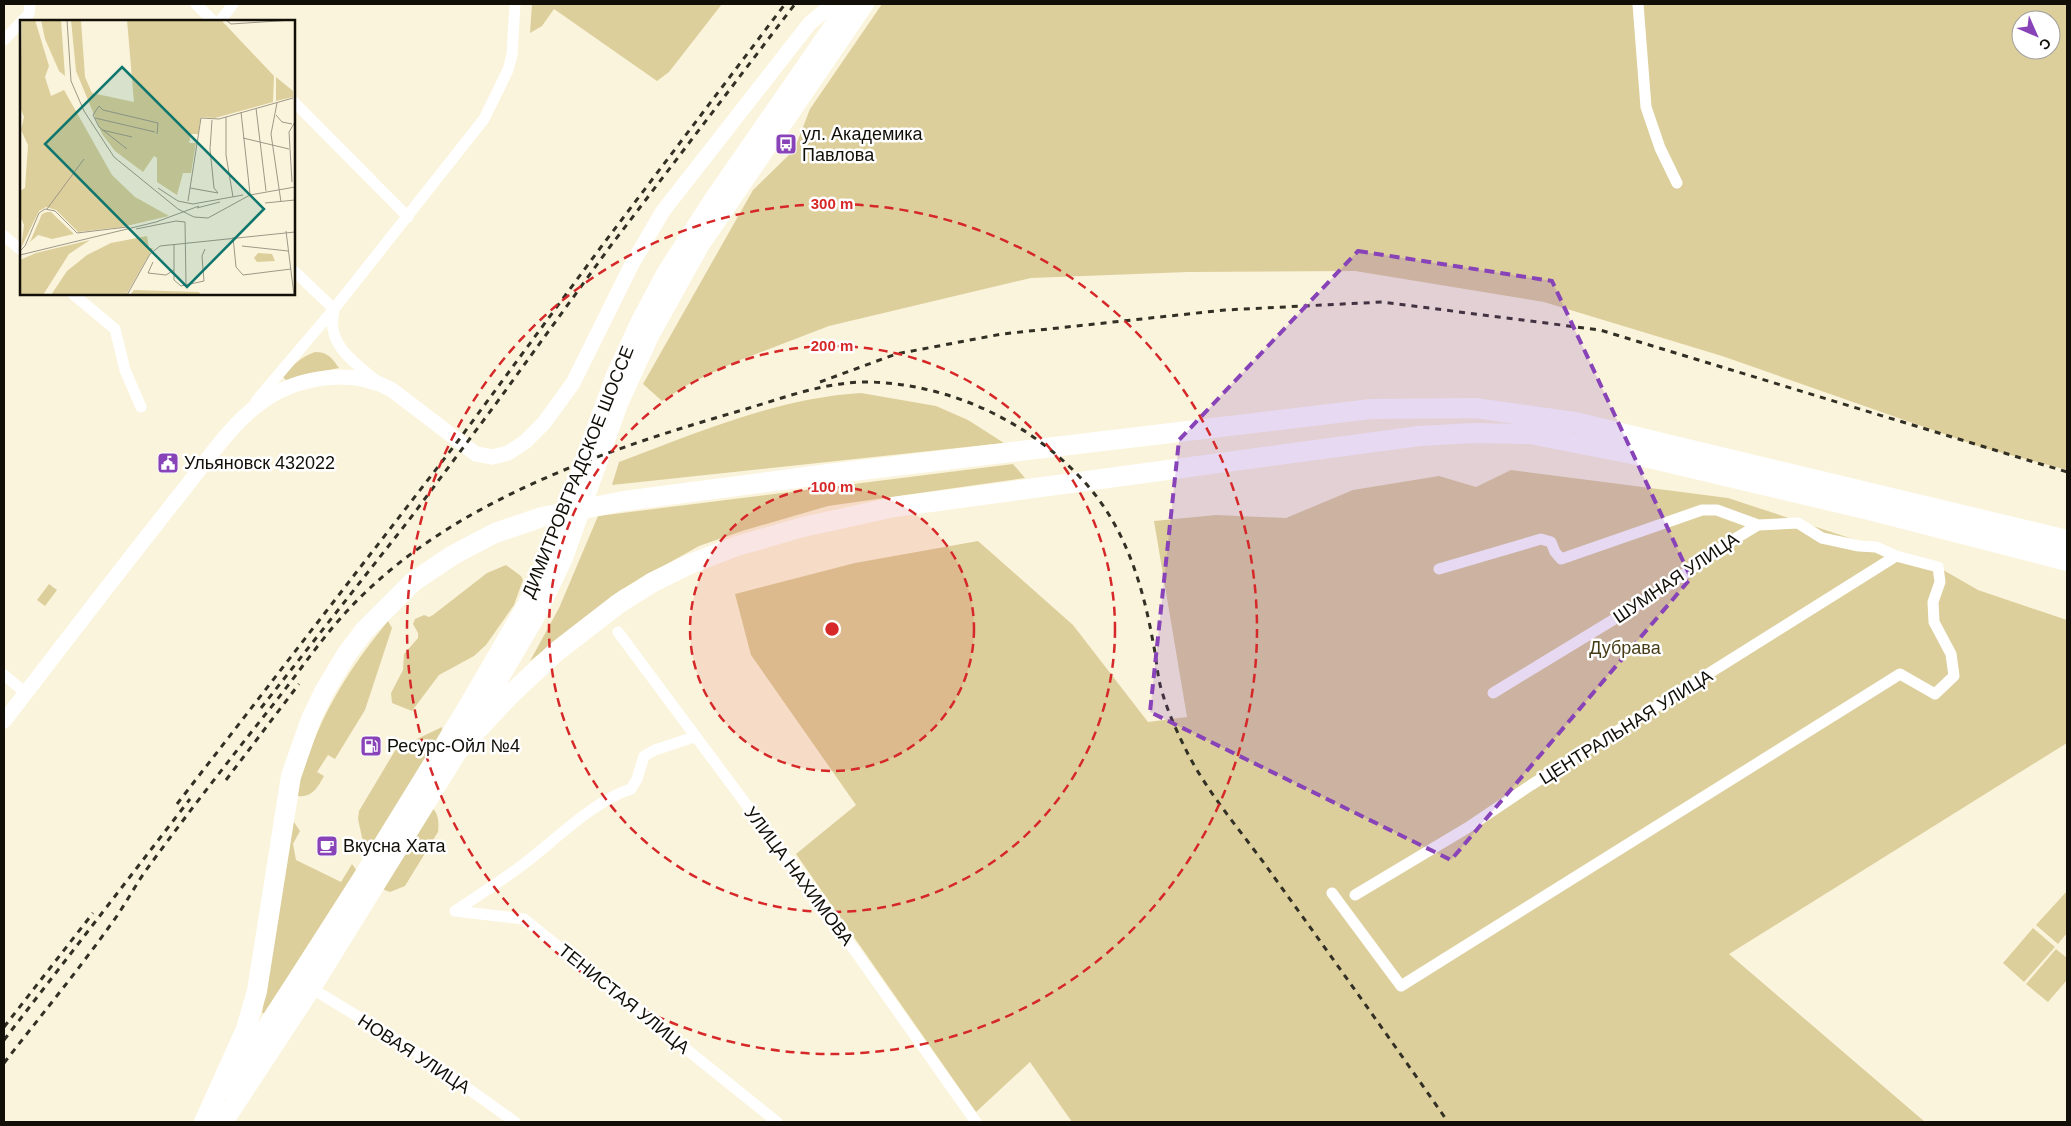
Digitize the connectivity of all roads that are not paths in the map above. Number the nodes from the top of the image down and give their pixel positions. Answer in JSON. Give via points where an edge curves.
{"nodes":[{"id":1,"x":196,"y":4,"type":"edge"},
{"id":2,"x":233,"y":4,"type":"edge"},
{"id":3,"x":515,"y":4,"type":"edge"},
{"id":4,"x":865,"y":4,"type":"edge"},
{"id":5,"x":1638,"y":4,"type":"edge"},
{"id":6,"x":845,"y":15,"type":"edge"},
{"id":7,"x":212,"y":20,"type":"edge"},
{"id":8,"x":221,"y":20,"type":"edge"},
{"id":9,"x":20,"y":25,"type":"edge"},
{"id":10,"x":4,"y":40,"type":"edge"},
{"id":11,"x":295,"y":103,"type":"edge"},
{"id":12,"x":1677,"y":183,"type":"dead end"},
{"id":13,"x":408,"y":217,"type":"junction"},
{"id":14,"x":4,"y":236,"type":"edge"},
{"id":15,"x":20,"y":249,"type":"edge"},
{"id":16,"x":295,"y":272,"type":"edge"},
{"id":17,"x":74,"y":295,"type":"edge"},
{"id":18,"x":334,"y":309,"type":"junction"},
{"id":19,"x":379,"y":383,"type":"junction"},
{"id":20,"x":141,"y":407,"type":"dead end"},
{"id":21,"x":238,"y":424,"type":"junction"},
{"id":22,"x":1758,"y":525,"type":"junction"},
{"id":23,"x":2067,"y":540,"type":"edge"},
{"id":24,"x":557,"y":556,"type":"junction"},
{"id":25,"x":1896,"y":556,"type":"junction"},
{"id":26,"x":2067,"y":561,"type":"edge"},
{"id":27,"x":1438,"y":570,"type":"dead end"},
{"id":28,"x":618,"y":632,"type":"dead end"},
{"id":29,"x":4,"y":675,"type":"edge"},
{"id":30,"x":26,"y":693,"type":"junction"},
{"id":31,"x":1492,"y":693,"type":"dead end"},
{"id":32,"x":4,"y":721,"type":"edge"},
{"id":33,"x":694,"y":737,"type":"junction"},
{"id":34,"x":457,"y":752,"type":"junction"},
{"id":35,"x":1332,"y":893,"type":"dead end"},
{"id":36,"x":1355,"y":895,"type":"dead end"},
{"id":37,"x":311,"y":988,"type":"junction"},
{"id":38,"x":205,"y":1122,"type":"edge"},
{"id":39,"x":223,"y":1122,"type":"edge"},
{"id":40,"x":515,"y":1122,"type":"edge"},
{"id":41,"x":777,"y":1122,"type":"edge"},
{"id":42,"x":976,"y":1122,"type":"edge"}],
"edges":[{"from":1,"to":7,"type":"street"},
{"from":2,"to":8,"type":"street"},
{"from":3,"to":13,"type":"street","via":[[512,55],[494,102]]},
{"from":4,"to":6,"type":"main road","name":"ДИМИТРОВГРАДСКОЕ ШОССЕ"},
{"from":5,"to":12,"type":"street","via":[[1646,107],[1660,148]]},
{"from":6,"to":19,"type":"street","via":[[827,9],[810,23],[674,197],[632,264],[573,382],[525,442],[501,456],[476,454]]},
{"from":6,"to":24,"type":"main road","name":"ДИМИТРОВГРАДСКОЕ ШОССЕ","via":[[700,246],[612,402]]},
{"from":9,"to":10,"type":"street"},
{"from":11,"to":13,"type":"street"},
{"from":13,"to":18,"type":"street"},
{"from":14,"to":15,"type":"street"},
{"from":16,"to":18,"type":"street"},
{"from":17,"to":20,"type":"street","via":[[115,329],[125,370]]},
{"from":18,"to":19,"type":"street","via":[[333,329],[337,342]]},
{"from":18,"to":21,"type":"street"},
{"from":19,"to":21,"type":"street","via":[[356,378],[328,378],[294,385],[263,401]]},
{"from":21,"to":30,"type":"street"},
{"from":22,"to":25,"type":"street","via":[[1798,523],[1822,538],[1876,547]]},
{"from":22,"to":27,"type":"street","via":[[1717,510],[1702,510],[1561,559],[1551,542],[1541,539]]},
{"from":22,"to":31,"type":"street","name":"ШУМНАЯ УЛИЦА","via":[[1654,595]]},
{"from":23,"to":38,"type":"highway","via":[[1575,422],[1475,408],[1371,409],[624,501],[542,517],[495,533],[453,555],[413,582],[384,609],[346,655],[324,692],[291,776],[257,991],[246,1030]]},
{"from":24,"to":34,"type":"main road","name":"ДИМИТРОВГРАДСКОЕ ШОССЕ","via":[[537,615]]},
{"from":24,"to":38,"type":"main road","name":"ДИМИТРОВГРАДСКОЕ ШОССЕ","via":[[362,877]]},
{"from":25,"to":35,"type":"street","via":[[1938,567],[1940,582],[1933,602],[1934,622],[1951,654],[1954,676],[1935,694],[1900,674],[1401,986]]},
{"from":25,"to":36,"type":"street","name":"ЦЕНТРАЛЬНАЯ УЛИЦА","via":[[1467,828]]},
{"from":26,"to":34,"type":"highway","via":[[1632,454],[1530,434],[1419,436],[894,507],[803,527],[738,546],[690,564],[618,604],[556,652]]},
{"from":28,"to":33,"type":"street","name":"УЛИЦА НАХИМОВА"},
{"from":29,"to":30,"type":"street"},
{"from":30,"to":32,"type":"street"},
{"from":33,"to":41,"type":"street","name":"ТЕНИСТАЯ УЛИЦА","via":[[644,756],[631,789],[604,802],[524,864],[455,911],[524,919]]},
{"from":33,"to":42,"type":"street","name":"УЛИЦА НАХИМОВА","via":[[853,948]]},
{"from":34,"to":37,"type":"highway","name":"ДИМИТРОВГРАДСКОЕ ШОССЕ"},
{"from":37,"to":39,"type":"highway","name":"ДИМИТРОВГРАДСКОЕ ШОССЕ"},
{"from":37,"to":40,"type":"street","name":"НОВАЯ УЛИЦА","via":[[421,1056]]}]}
